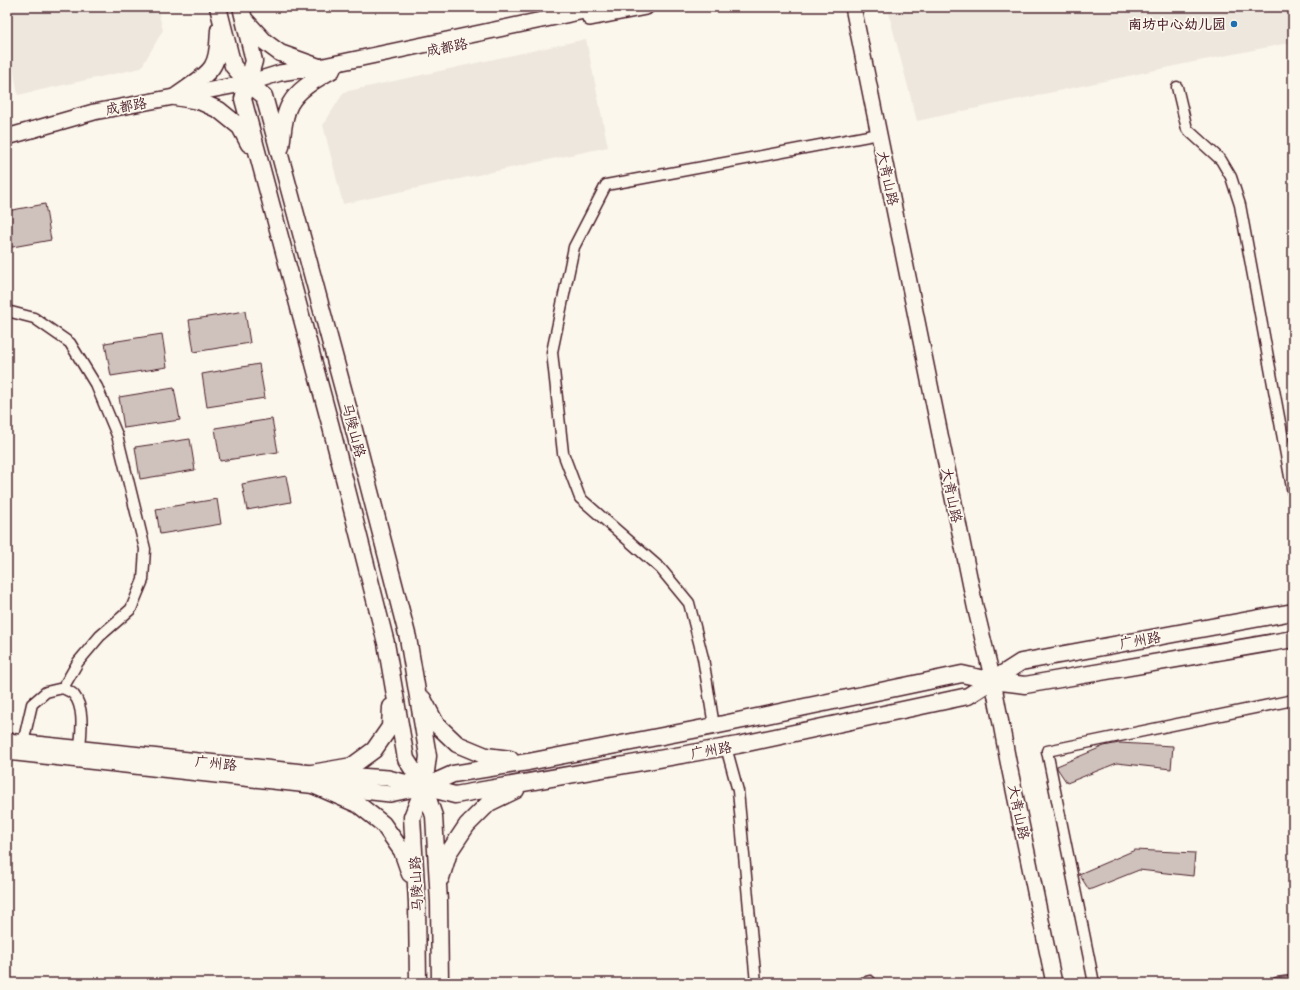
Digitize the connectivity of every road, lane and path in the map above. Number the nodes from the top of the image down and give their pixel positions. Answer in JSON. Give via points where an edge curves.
{"nodes":[{"id":1,"x":603,"y":7,"type":"edge"},
{"id":2,"x":646,"y":7,"type":"edge"},
{"id":3,"x":853,"y":7,"type":"edge"},
{"id":4,"x":219,"y":11,"type":"edge"},
{"id":5,"x":242,"y":13,"type":"edge"},
{"id":6,"x":325,"y":68,"type":"junction"},
{"id":7,"x":248,"y":83,"type":"junction"},
{"id":8,"x":1177,"y":87,"type":"dead end"},
{"id":9,"x":175,"y":97,"type":"junction"},
{"id":10,"x":879,"y":134,"type":"junction"},
{"id":11,"x":7,"y":136,"type":"edge"},
{"id":12,"x":280,"y":156,"type":"junction"},
{"id":13,"x":260,"y":166,"type":"junction"},
{"id":14,"x":7,"y":311,"type":"edge"},
{"id":15,"x":1293,"y":493,"type":"edge"},
{"id":16,"x":1293,"y":612,"type":"edge"},
{"id":17,"x":1293,"y":639,"type":"edge"},
{"id":18,"x":993,"y":681,"type":"junction"},
{"id":19,"x":393,"y":682,"type":"junction"},
{"id":20,"x":416,"y":685,"type":"junction"},
{"id":21,"x":63,"y":688,"type":"junction"},
{"id":22,"x":1293,"y":700,"type":"edge"},
{"id":23,"x":714,"y":726,"type":"junction"},
{"id":24,"x":7,"y":741,"type":"edge"},
{"id":25,"x":23,"y":743,"type":"junction"},
{"id":26,"x":726,"y":747,"type":"junction"},
{"id":27,"x":80,"y":749,"type":"junction"},
{"id":28,"x":7,"y":752,"type":"edge"},
{"id":29,"x":528,"y":762,"type":"junction"},
{"id":30,"x":313,"y":779,"type":"junction"},
{"id":31,"x":532,"y":782,"type":"junction"},
{"id":32,"x":424,"y":787,"type":"junction"},
{"id":33,"x":438,"y":889,"type":"junction"},
{"id":34,"x":417,"y":894,"type":"junction"},
{"id":35,"x":1293,"y":981,"type":"edge"},
{"id":36,"x":418,"y":983,"type":"edge"},
{"id":37,"x":440,"y":983,"type":"edge"},
{"id":38,"x":756,"y":983,"type":"edge"},
{"id":39,"x":862,"y":983,"type":"edge"},
{"id":40,"x":870,"y":983,"type":"edge"},
{"id":41,"x":1054,"y":983,"type":"edge"},
{"id":42,"x":1094,"y":983,"type":"edge"},
{"id":43,"x":1277,"y":983,"type":"edge"}],
"edges":[{"from":1,"to":6,"type":"street","name":"成都路"},
{"from":2,"to":6,"type":"street","name":"成都路"},
{"from":3,"to":10,"type":"street","name":"大青山路"},
{"from":4,"to":7,"type":"main road","name":"马陵山路","via":[[233,66]]},
{"from":4,"to":9,"type":"main road","via":[[218,50],[212,67],[197,82]]},
{"from":5,"to":6,"type":"main road","via":[[265,42],[280,54]]},
{"from":5,"to":7,"type":"main road","name":"马陵山路","via":[[254,61]]},
{"from":6,"to":7,"type":"street","name":"成都路","via":[[284,81]]},
{"from":6,"to":12,"type":"main road","via":[[290,104]]},
{"from":7,"to":9,"type":"street","name":"成都路"},
{"from":7,"to":12,"type":"main road","name":"马陵山路","via":[[264,96]]},
{"from":7,"to":13,"type":"main road","name":"马陵山路","via":[[243,99]]},
{"from":8,"to":15,"type":"street","via":[[1187,128],[1221,160],[1240,204]]},
{"from":9,"to":11,"type":"street","name":"成都路","via":[[94,112]]},
{"from":9,"to":13,"type":"main road","via":[[199,101],[219,110],[240,127]]},
{"from":10,"to":18,"type":"street","name":"大青山路","via":[[975,606]]},
{"from":10,"to":23,"type":"street","via":[[606,184],[574,247],[552,352],[562,453],[580,498],[661,569],[689,603],[703,658]]},
{"from":12,"to":20,"type":"main road","name":"马陵山路","via":[[406,630]]},
{"from":13,"to":19,"type":"main road","name":"马陵山路","via":[[331,427],[386,643]]},
{"from":14,"to":21,"type":"street","via":[[34,318],[70,343],[97,387],[116,435],[145,549],[144,580],[131,609],[100,636],[78,662]]},
{"from":16,"to":18,"type":"main road","name":"广州路","via":[[1021,662]]},
{"from":17,"to":18,"type":"main road","name":"广州路","via":[[1025,685]]},
{"from":18,"to":23,"type":"main road","name":"广州路","via":[[962,674]]},
{"from":18,"to":26,"type":"main road","name":"广州路","via":[[968,696]]},
{"from":18,"to":41,"type":"street","name":"大青山路"},
{"from":19,"to":30,"type":"main road","via":[[390,727],[374,750],[352,766]]},
{"from":19,"to":32,"type":"main road","name":"马陵山路","via":[[406,759]]},
{"from":20,"to":29,"type":"main road","via":[[436,724],[457,744],[486,756]]},
{"from":20,"to":32,"type":"main road","name":"马陵山路","via":[[428,756]]},
{"from":21,"to":25,"type":"street","via":[[46,692],[32,704]]},
{"from":21,"to":27,"type":"street","via":[[74,695],[81,713]]},
{"from":22,"to":42,"type":"street","via":[[1047,751]]},
{"from":23,"to":29,"type":"main road","name":"广州路"},
{"from":24,"to":25,"type":"street","name":"广州路"},
{"from":25,"to":27,"type":"street","name":"广州路"},
{"from":26,"to":31,"type":"main road","name":"广州路"},
{"from":26,"to":38,"type":"street","via":[[738,791]]},
{"from":27,"to":30,"type":"street","name":"广州路"},
{"from":28,"to":30,"type":"street","name":"广州路"},
{"from":29,"to":32,"type":"main road","name":"广州路","via":[[453,774]]},
{"from":30,"to":32,"type":"street","name":"广州路","via":[[388,778]]},
{"from":30,"to":34,"type":"main road","via":[[359,805],[383,824],[402,851]]},
{"from":31,"to":32,"type":"main road","name":"广州路","via":[[455,795]]},
{"from":31,"to":33,"type":"main road","via":[[489,804],[467,825],[449,852]]},
{"from":32,"to":33,"type":"main road","name":"马陵山路","via":[[434,816]]},
{"from":32,"to":34,"type":"main road","name":"马陵山路","via":[[412,817]]},
{"from":33,"to":37,"type":"main road","name":"马陵山路"},
{"from":34,"to":36,"type":"main road","name":"马陵山路"},
{"from":35,"to":43,"type":"street"},
{"from":39,"to":40,"type":"street"}]}
